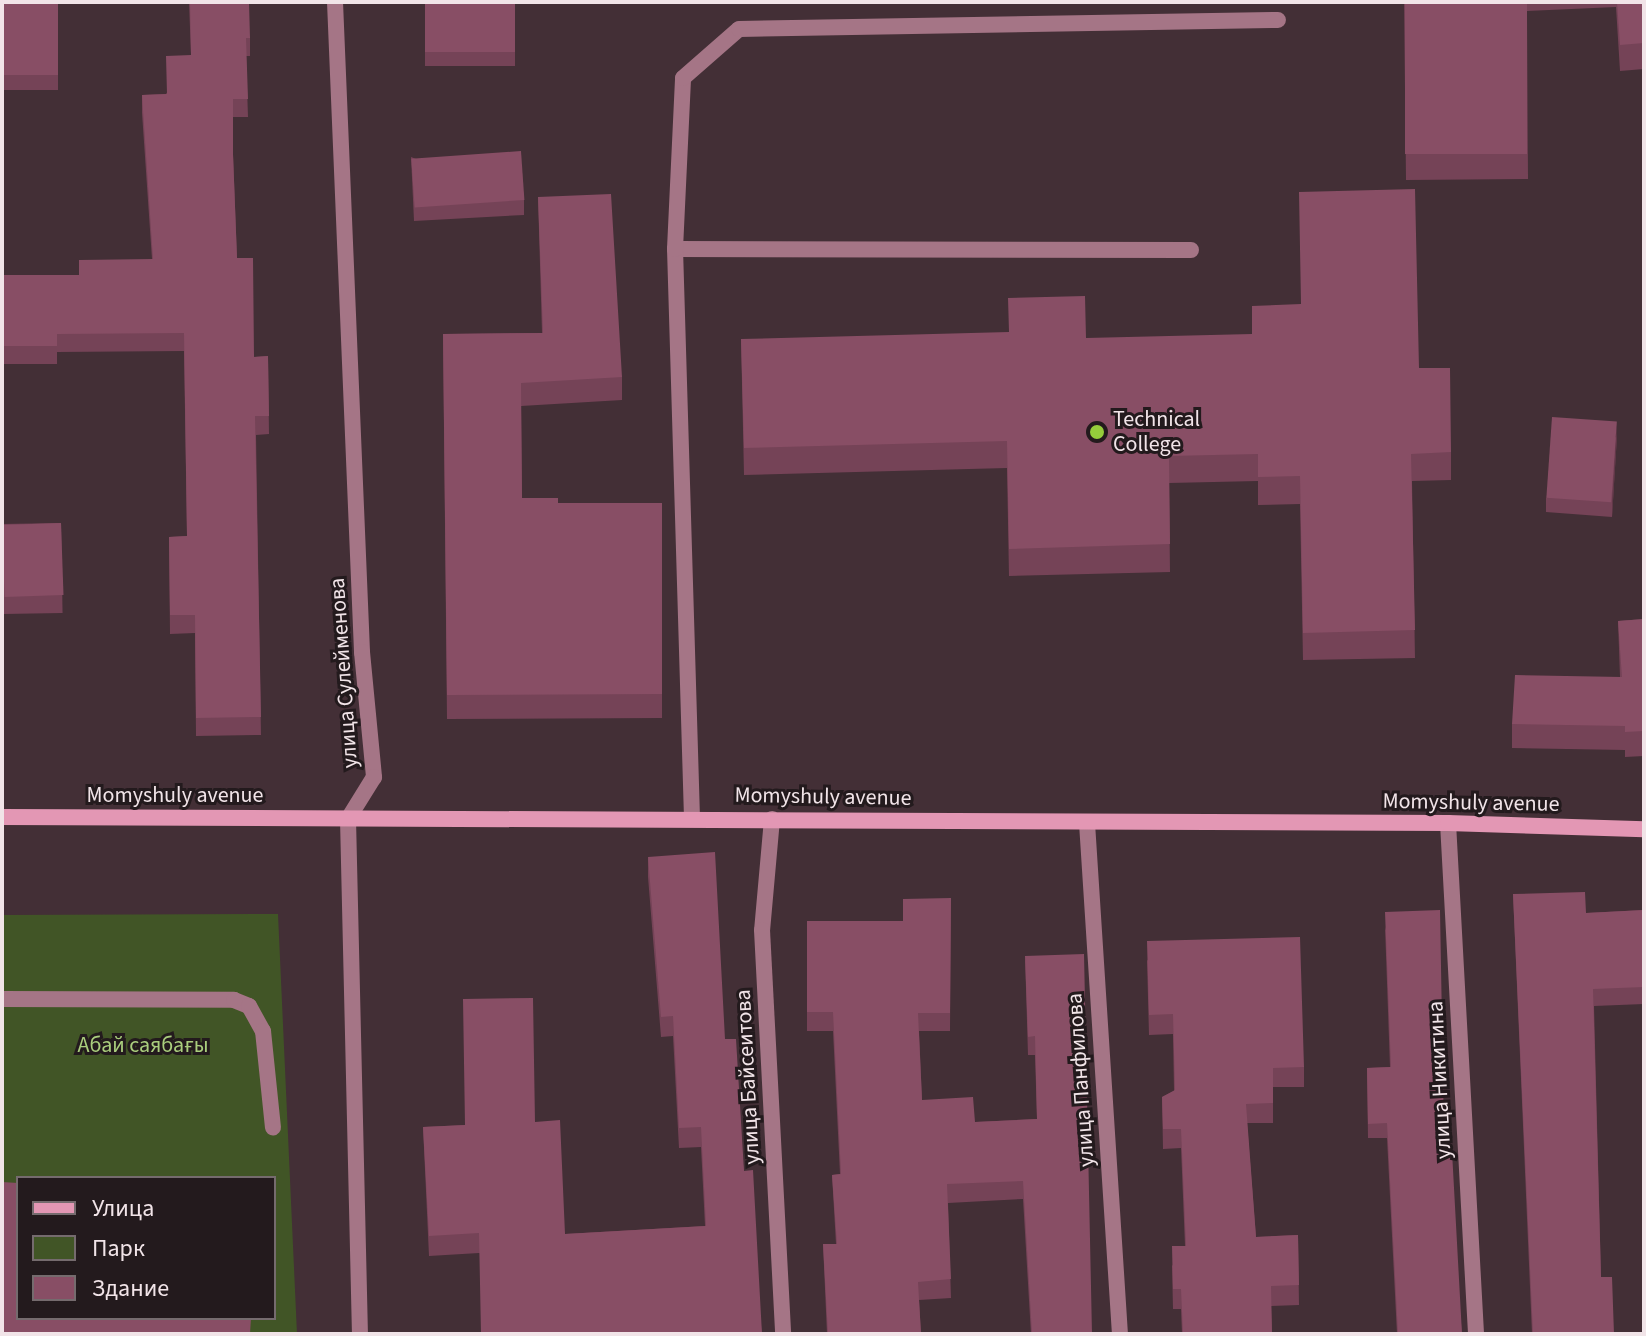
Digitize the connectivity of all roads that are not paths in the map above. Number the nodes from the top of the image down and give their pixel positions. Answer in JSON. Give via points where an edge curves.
{"nodes":[{"id":1,"x":335,"y":2,"type":"edge"},
{"id":2,"x":1278,"y":20,"type":"dead end"},
{"id":3,"x":675,"y":249,"type":"junction"},
{"id":4,"x":1191,"y":250,"type":"dead end"},
{"id":5,"x":2,"y":817,"type":"edge"},
{"id":6,"x":692,"y":818,"type":"junction"},
{"id":7,"x":348,"y":819,"type":"junction"},
{"id":8,"x":772,"y":819,"type":"junction"},
{"id":9,"x":1087,"y":823,"type":"junction"},
{"id":10,"x":1448,"y":823,"type":"junction"},
{"id":11,"x":1644,"y":829,"type":"edge"},
{"id":12,"x":2,"y":999,"type":"edge"},
{"id":13,"x":273,"y":1127,"type":"dead end"},
{"id":14,"x":360,"y":1334,"type":"edge"},
{"id":15,"x":783,"y":1334,"type":"edge"},
{"id":16,"x":1120,"y":1334,"type":"edge"},
{"id":17,"x":1476,"y":1334,"type":"edge"}],
"edges":[{"from":1,"to":7,"type":"street","name":"улица Сулейменова","via":[[362,652],[374,777]]},
{"from":2,"to":3,"type":"street","via":[[739,29],[683,78]]},
{"from":3,"to":4,"type":"street"},
{"from":3,"to":6,"type":"street"},
{"from":5,"to":7,"type":"main road","name":"Momyshuly avenue"},
{"from":6,"to":7,"type":"main road","name":"Momyshuly avenue"},
{"from":6,"to":8,"type":"main road","name":"Momyshuly avenue"},
{"from":7,"to":14,"type":"street"},
{"from":8,"to":9,"type":"main road","name":"Momyshuly avenue"},
{"from":8,"to":15,"type":"street","name":"улица Байсеитова","via":[[762,930]]},
{"from":9,"to":10,"type":"main road","name":"Momyshuly avenue"},
{"from":9,"to":16,"type":"street","name":"улица Панфилова"},
{"from":10,"to":11,"type":"main road","name":"Momyshuly avenue"},
{"from":10,"to":17,"type":"street","name":"улица Никитина"},
{"from":12,"to":13,"type":"street","via":[[234,1000],[249,1006],[263,1031]]}]}
